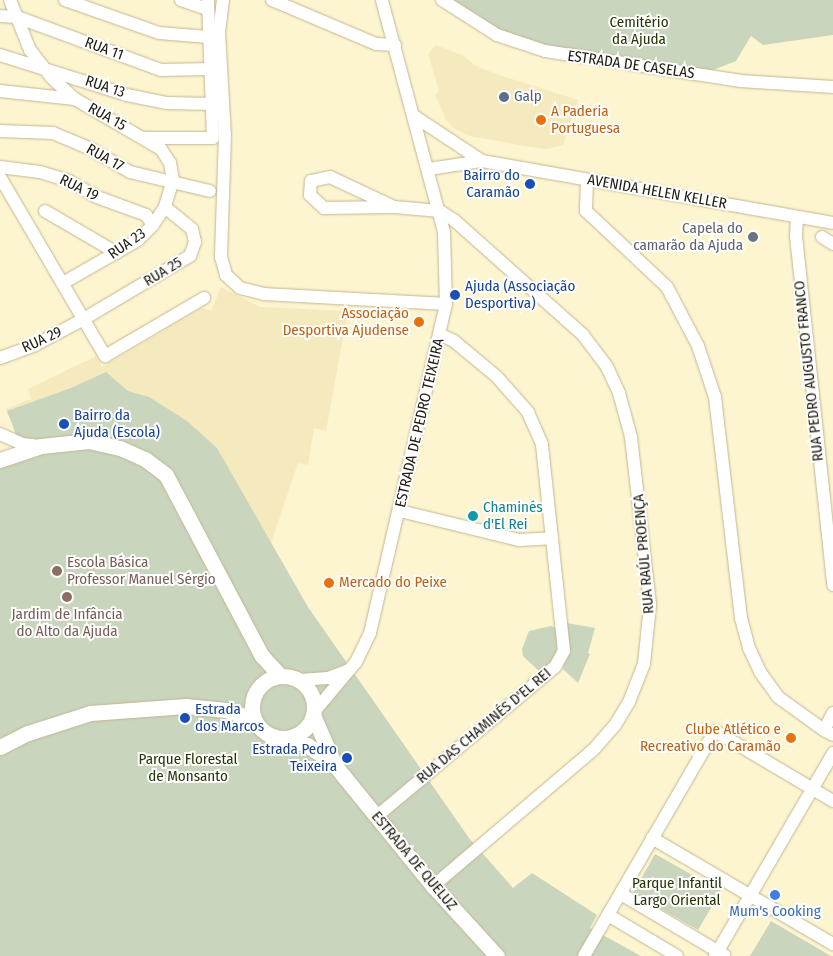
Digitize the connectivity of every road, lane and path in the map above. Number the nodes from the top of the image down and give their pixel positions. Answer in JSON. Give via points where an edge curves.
{"nodes":[{"id":1,"x":10,"y":0,"type":"edge"},
{"id":2,"x":65,"y":0,"type":"edge"},
{"id":3,"x":181,"y":0,"type":"edge"},
{"id":4,"x":223,"y":0,"type":"edge"},
{"id":5,"x":272,"y":0,"type":"edge"},
{"id":6,"x":382,"y":0,"type":"edge"},
{"id":7,"x":442,"y":0,"type":"edge"},
{"id":8,"x":208,"y":4,"type":"edge"},
{"id":9,"x":0,"y":16,"type":"edge"},
{"id":10,"x":17,"y":17,"type":"junction"},
{"id":11,"x":208,"y":37,"type":"junction"},
{"id":12,"x":395,"y":45,"type":"junction"},
{"id":13,"x":0,"y":55,"type":"edge"},
{"id":14,"x":43,"y":66,"type":"junction"},
{"id":15,"x":210,"y":69,"type":"junction"},
{"id":16,"x":833,"y":87,"type":"edge"},
{"id":17,"x":0,"y":91,"type":"edge"},
{"id":18,"x":76,"y":99,"type":"junction"},
{"id":19,"x":212,"y":104,"type":"junction"},
{"id":20,"x":414,"y":116,"type":"junction"},
{"id":21,"x":0,"y":131,"type":"edge"},
{"id":22,"x":144,"y":138,"type":"junction"},
{"id":23,"x":482,"y":161,"type":"junction"},
{"id":24,"x":0,"y":167,"type":"edge"},
{"id":25,"x":429,"y":169,"type":"junction"},
{"id":26,"x":0,"y":177,"type":"edge"},
{"id":27,"x":173,"y":180,"type":"junction"},
{"id":28,"x":587,"y":180,"type":"junction"},
{"id":29,"x":210,"y":191,"type":"dead end"},
{"id":30,"x":165,"y":207,"type":"junction"},
{"id":31,"x":394,"y":207,"type":"junction"},
{"id":32,"x":45,"y":211,"type":"dead end"},
{"id":33,"x":440,"y":212,"type":"junction"},
{"id":34,"x":797,"y":217,"type":"junction"},
{"id":35,"x":833,"y":223,"type":"edge"},
{"id":36,"x":152,"y":224,"type":"junction"},
{"id":37,"x":822,"y":237,"type":"dead end"},
{"id":38,"x":833,"y":244,"type":"edge"},
{"id":39,"x":117,"y":252,"type":"junction"},
{"id":40,"x":62,"y":283,"type":"junction"},
{"id":41,"x":204,"y":298,"type":"dead end"},
{"id":42,"x":446,"y":304,"type":"junction"},
{"id":43,"x":82,"y":320,"type":"junction"},
{"id":44,"x":441,"y":335,"type":"junction"},
{"id":45,"x":0,"y":358,"type":"edge"},
{"id":46,"x":0,"y":434,"type":"edge"},
{"id":47,"x":41,"y":446,"type":"junction"},
{"id":48,"x":0,"y":460,"type":"edge"},
{"id":49,"x":400,"y":511,"type":"junction"},
{"id":50,"x":552,"y":538,"type":"junction"},
{"id":51,"x":833,"y":585,"type":"edge"},
{"id":52,"x":349,"y":670,"type":"junction"},
{"id":53,"x":280,"y":675,"type":"junction"},
{"id":54,"x":300,"y":680,"type":"junction"},
{"id":55,"x":833,"y":713,"type":"edge"},
{"id":56,"x":314,"y":714,"type":"junction"},
{"id":57,"x":254,"y":719,"type":"junction"},
{"id":58,"x":828,"y":732,"type":"edge"},
{"id":59,"x":284,"y":738,"type":"junction"},
{"id":60,"x":0,"y":746,"type":"edge"},
{"id":61,"x":833,"y":753,"type":"edge"},
{"id":62,"x":334,"y":762,"type":"junction"},
{"id":63,"x":813,"y":789,"type":"junction"},
{"id":64,"x":833,"y":801,"type":"edge"},
{"id":65,"x":376,"y":817,"type":"junction"},
{"id":66,"x":652,"y":838,"type":"junction"},
{"id":67,"x":434,"y":886,"type":"junction"},
{"id":68,"x":621,"y":894,"type":"junction"},
{"id":69,"x":748,"y":895,"type":"junction"},
{"id":70,"x":608,"y":916,"type":"junction"},
{"id":71,"x":833,"y":944,"type":"edge"},
{"id":72,"x":719,"y":954,"type":"edge"},
{"id":73,"x":497,"y":956,"type":"edge"},
{"id":74,"x":584,"y":956,"type":"edge"},
{"id":75,"x":677,"y":956,"type":"edge"}],
"edges":[{"from":1,"to":10,"type":"street"},
{"from":2,"to":11,"type":"street","via":[[158,33]]},
{"from":3,"to":8,"type":"street"},
{"from":4,"to":42,"type":"street","via":[[219,32],[226,135],[221,257],[226,275],[240,288],[264,294]]},
{"from":5,"to":12,"type":"street","via":[[376,44]]},
{"from":6,"to":12,"type":"street"},
{"from":7,"to":16,"type":"street","name":"ESTRADA DE CASELAS","via":[[497,35],[545,51],[740,81]]},
{"from":8,"to":11,"type":"street"},
{"from":9,"to":10,"type":"street","name":"RUA 11"},
{"from":10,"to":14,"type":"street","via":[[30,50]]},
{"from":10,"to":15,"type":"street","name":"RUA 11","via":[[161,70]]},
{"from":11,"to":15,"type":"street"},
{"from":12,"to":20,"type":"street"},
{"from":13,"to":14,"type":"street","name":"RUA 13"},
{"from":14,"to":18,"type":"street"},
{"from":14,"to":19,"type":"street","name":"RUA 13","via":[[127,95],[167,103]]},
{"from":15,"to":19,"type":"street"},
{"from":17,"to":18,"type":"street","name":"RUA 15"},
{"from":18,"to":22,"type":"street","name":"RUA 15"},
{"from":19,"to":22,"type":"street","name":"RUA 15","via":[[213,138]]},
{"from":20,"to":23,"type":"street","name":"AVENIDA HELEN KELLER"},
{"from":20,"to":25,"type":"street"},
{"from":21,"to":27,"type":"street","name":"RUA 17","via":[[53,133],[92,149],[130,172]]},
{"from":22,"to":27,"type":"street","via":[[161,149],[170,163]]},
{"from":23,"to":25,"type":"street","name":"AVENIDA HELEN KELLER"},
{"from":23,"to":28,"type":"street","name":"AVENIDA HELEN KELLER"},
{"from":24,"to":36,"type":"street","name":"RUA 19","via":[[40,172],[68,181],[97,197],[146,215]]},
{"from":25,"to":33,"type":"street","name":"ESTRADA DE PEDRO TEIXEIRA"},
{"from":26,"to":40,"type":"street"},
{"from":27,"to":29,"type":"street","name":"RUA 17"},
{"from":27,"to":30,"type":"street","name":"RUA 23"},
{"from":28,"to":34,"type":"street","name":"AVENIDA HELEN KELLER"},
{"from":28,"to":58,"type":"street","via":[[584,203],[589,217],[667,287],[698,346],[716,397],[740,618],[748,648],[778,697]]},
{"from":30,"to":36,"type":"street","name":"RUA 23"},
{"from":30,"to":43,"type":"street","name":"RUA 25","via":[[192,229],[195,242],[190,256]]},
{"from":31,"to":31,"type":"street","via":[[324,208],[310,194],[311,181],[330,177]]},
{"from":31,"to":33,"type":"street"},
{"from":32,"to":39,"type":"street"},
{"from":33,"to":42,"type":"street","name":"ESTRADA DE PEDRO TEIXEIRA","via":[[447,253]]},
{"from":33,"to":67,"type":"street","name":"RUA RAÚL PROENÇA","via":[[454,220],[539,292],[583,335],[607,368],[631,437],[650,614],[644,664],[629,702],[615,725],[593,750]]},
{"from":34,"to":35,"type":"street","name":"AVENIDA HELEN KELLER"},
{"from":34,"to":51,"type":"street","name":"RUA PEDRO AUGUSTO FRANCO","via":[[796,236]]},
{"from":36,"to":39,"type":"street","name":"RUA 23","via":[[138,240]]},
{"from":37,"to":38,"type":"street"},
{"from":39,"to":40,"type":"street","name":"RUA 23"},
{"from":40,"to":43,"type":"street"},
{"from":41,"to":43,"type":"street","via":[[105,356]]},
{"from":42,"to":44,"type":"street","name":"ESTRADA DE PEDRO TEIXEIRA"},
{"from":43,"to":45,"type":"street","name":"RUA 29","via":[[35,345]]},
{"from":44,"to":49,"type":"street","name":"ESTRADA DE PEDRO TEIXEIRA"},
{"from":44,"to":50,"type":"street","name":"RUA DAS CHAMINÉS D'EL REI","via":[[454,341],[496,376],[528,412],[542,444]]},
{"from":46,"to":47,"type":"street","via":[[22,444]]},
{"from":47,"to":48,"type":"street"},
{"from":47,"to":53,"type":"street","via":[[80,441],[108,444],[145,459],[166,475],[262,656]]},
{"from":49,"to":50,"type":"street","via":[[519,540]]},
{"from":49,"to":52,"type":"street","name":"ESTRADA DE PEDRO TEIXEIRA","via":[[370,633]]},
{"from":50,"to":65,"type":"street","name":"RUA DAS CHAMINÉS D'EL REI","via":[[564,640],[560,660]]},
{"from":52,"to":54,"type":"street","via":[[328,678]]},
{"from":52,"to":56,"type":"street","name":"ESTRADA DE PEDRO TEIXEIRA"},
{"from":53,"to":54,"type":"street"},
{"from":53,"to":57,"type":"street","via":[[270,678],[256,691],[251,710]]},
{"from":54,"to":56,"type":"street","via":[[312,694]]},
{"from":55,"to":58,"type":"street"},
{"from":56,"to":59,"type":"street","via":[[302,732]]},
{"from":56,"to":62,"type":"street","name":"ESTRADA DE QUELUZ"},
{"from":57,"to":59,"type":"street","via":[[266,733]]},
{"from":57,"to":60,"type":"street","via":[[226,710],[186,706],[110,711],[28,733]]},
{"from":59,"to":62,"type":"street","name":"ESTRADA DE QUELUZ","via":[[307,746]]},
{"from":61,"to":63,"type":"street"},
{"from":62,"to":65,"type":"street","name":"ESTRADA DE QUELUZ"},
{"from":63,"to":64,"type":"street"},
{"from":63,"to":66,"type":"street","via":[[715,731]]},
{"from":63,"to":69,"type":"street"},
{"from":65,"to":67,"type":"street","name":"ESTRADA DE QUELUZ"},
{"from":66,"to":68,"type":"street"},
{"from":66,"to":69,"type":"street"},
{"from":67,"to":73,"type":"street","name":"ESTRADA DE QUELUZ"},
{"from":68,"to":70,"type":"street"},
{"from":68,"to":72,"type":"street"},
{"from":69,"to":71,"type":"street"},
{"from":69,"to":72,"type":"street"},
{"from":70,"to":74,"type":"street"},
{"from":70,"to":75,"type":"street"}]}
